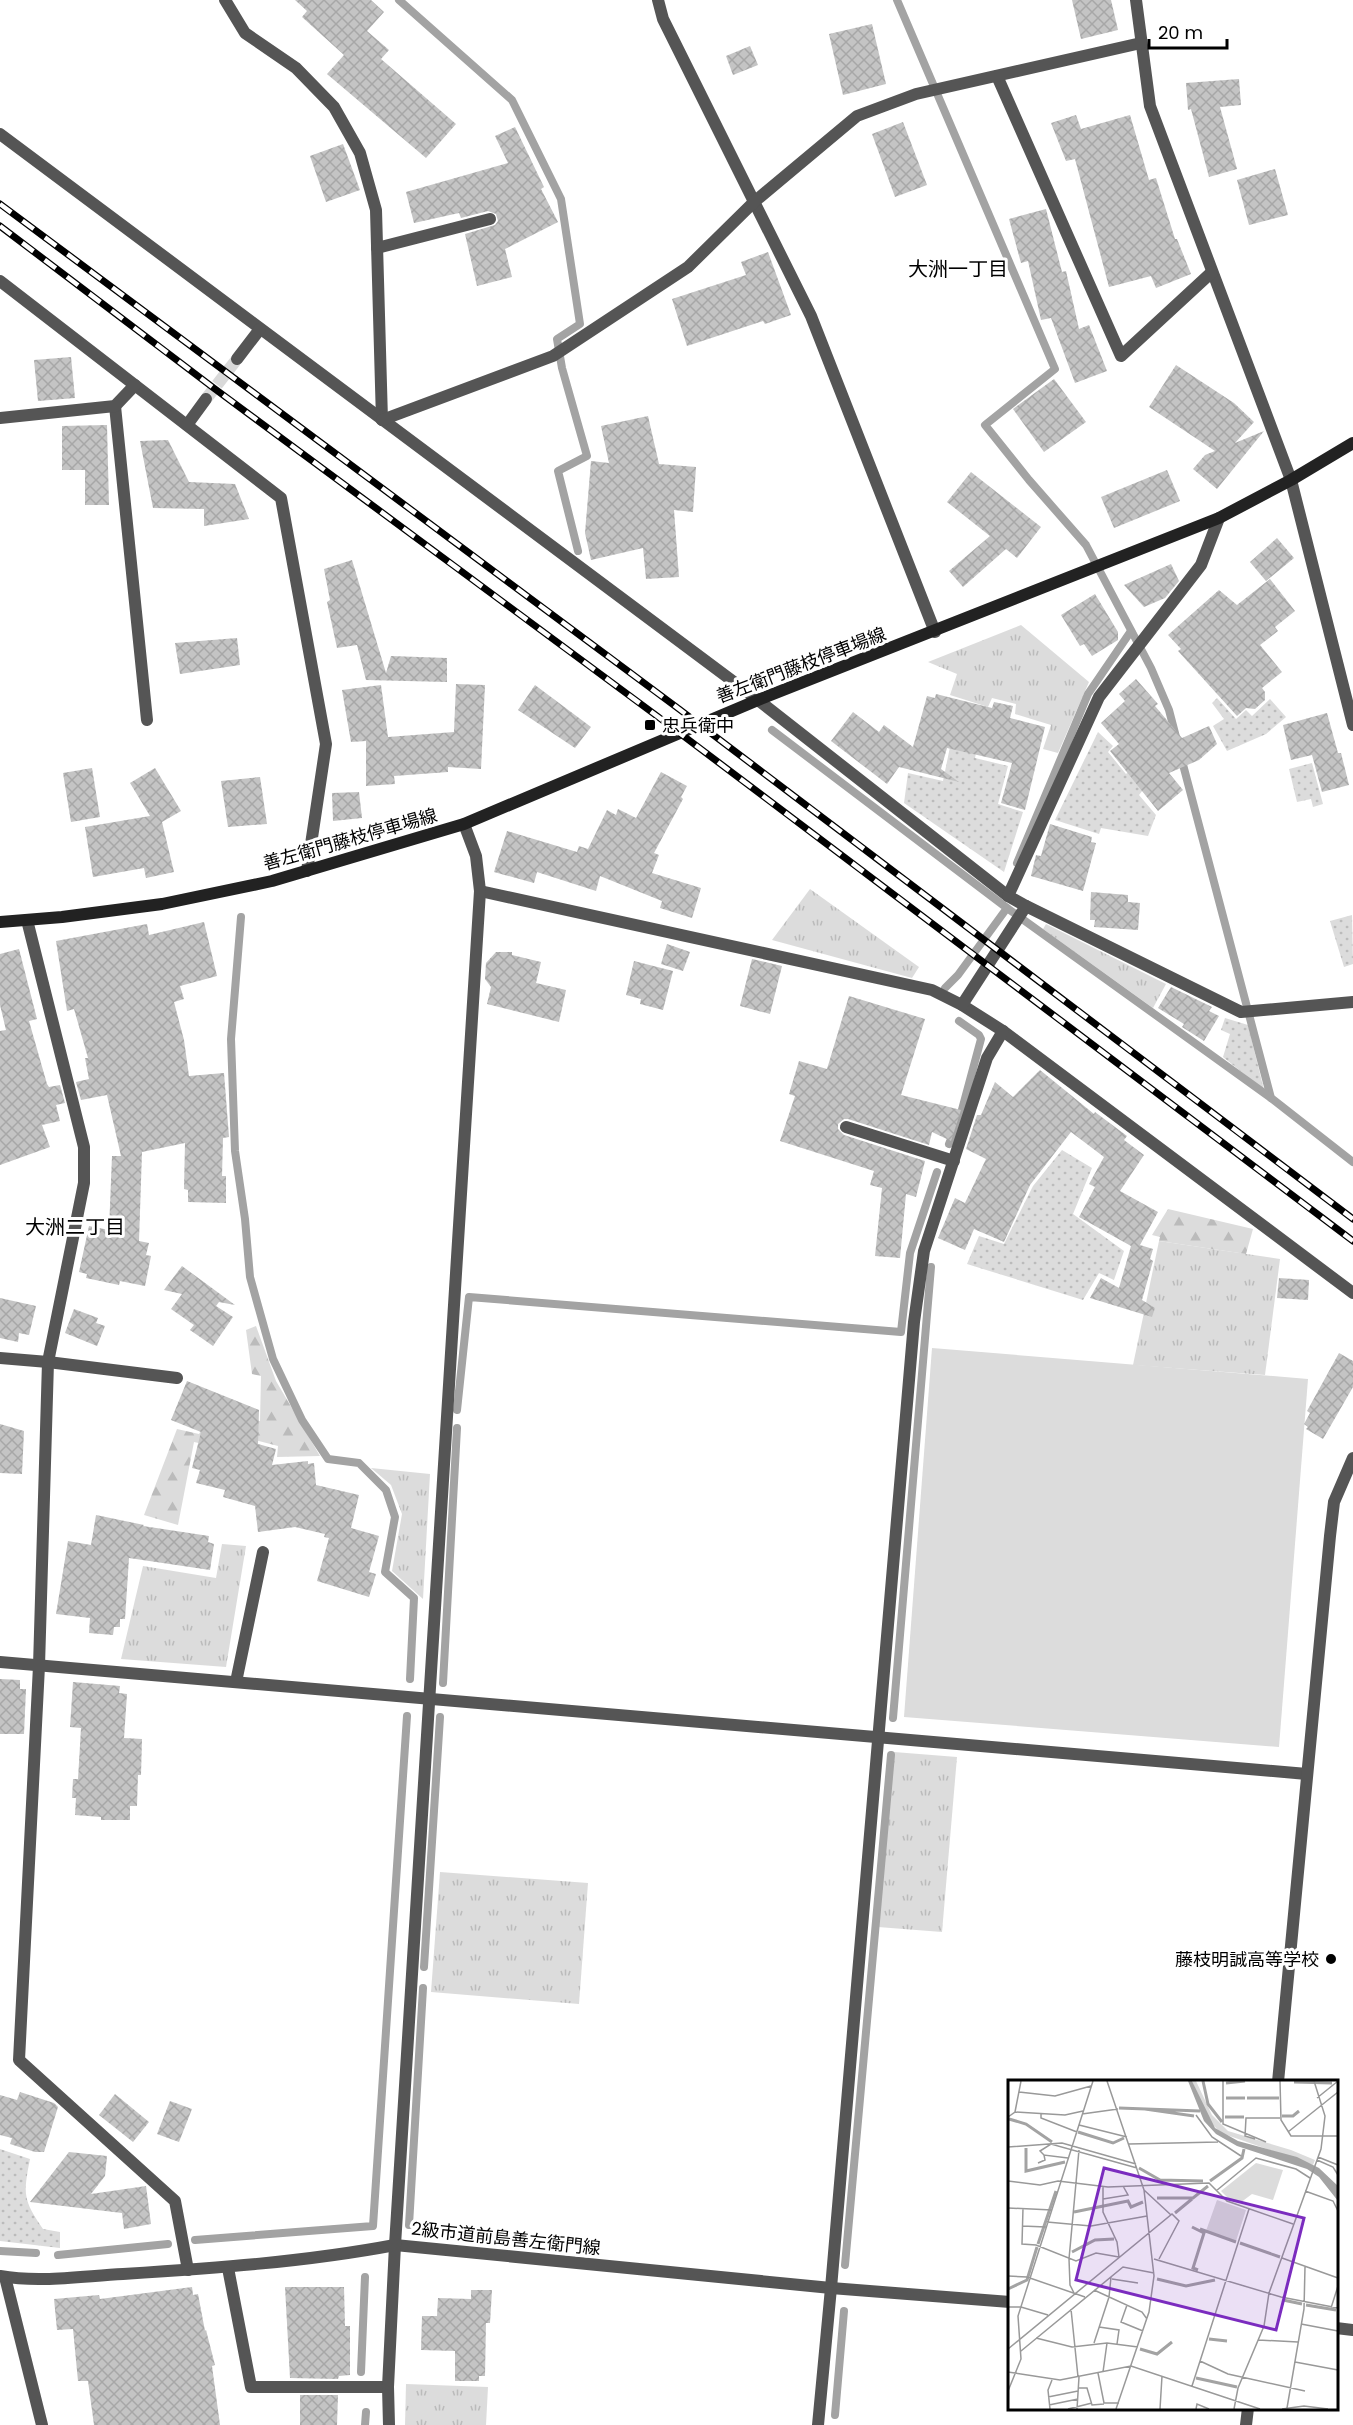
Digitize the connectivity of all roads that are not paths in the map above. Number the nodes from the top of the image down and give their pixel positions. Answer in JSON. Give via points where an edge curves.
{"nodes":[{"id":1,"x":225,"y":0,"type":"edge"},
{"id":2,"x":658,"y":0,"type":"edge"},
{"id":3,"x":1136,"y":0,"type":"edge"},
{"id":4,"x":1141,"y":43,"type":"junction"},
{"id":5,"x":997,"y":76,"type":"junction"},
{"id":6,"x":0,"y":134,"type":"edge"},
{"id":7,"x":754,"y":202,"type":"junction"},
{"id":8,"x":490,"y":219,"type":"dead end"},
{"id":9,"x":377,"y":248,"type":"junction"},
{"id":10,"x":1212,"y":272,"type":"junction"},
{"id":11,"x":0,"y":281,"type":"edge"},
{"id":12,"x":260,"y":328,"type":"junction"},
{"id":13,"x":237,"y":359,"type":"tunnel mouth"},
{"id":14,"x":135,"y":385,"type":"junction"},
{"id":15,"x":206,"y":399,"type":"tunnel mouth"},
{"id":16,"x":115,"y":406,"type":"junction"},
{"id":17,"x":0,"y":418,"type":"edge"},
{"id":18,"x":382,"y":420,"type":"junction"},
{"id":19,"x":187,"y":425,"type":"junction"},
{"id":20,"x":1353,"y":443,"type":"edge"},
{"id":21,"x":1291,"y":480,"type":"junction"},
{"id":22,"x":1219,"y":518,"type":"junction"},
{"id":23,"x":935,"y":632,"type":"junction"},
{"id":24,"x":758,"y":699,"type":"junction"},
{"id":25,"x":147,"y":720,"type":"dead end"},
{"id":26,"x":1353,"y":725,"type":"edge"},
{"id":27,"x":464,"y":824,"type":"junction"},
{"id":28,"x":307,"y":871,"type":"junction"},
{"id":29,"x":480,"y":891,"type":"junction"},
{"id":30,"x":1008,"y":896,"type":"junction"},
{"id":31,"x":1025,"y":909,"type":"junction"},
{"id":32,"x":27,"y":920,"type":"junction"},
{"id":33,"x":0,"y":922,"type":"edge"},
{"id":34,"x":1353,"y":1002,"type":"edge"},
{"id":35,"x":962,"y":1005,"type":"junction"},
{"id":36,"x":1003,"y":1031,"type":"junction"},
{"id":37,"x":846,"y":1127,"type":"dead end"},
{"id":38,"x":954,"y":1161,"type":"junction"},
{"id":39,"x":1353,"y":1293,"type":"edge"},
{"id":40,"x":0,"y":1358,"type":"edge"},
{"id":41,"x":48,"y":1362,"type":"junction"},
{"id":42,"x":177,"y":1378,"type":"dead end"},
{"id":43,"x":1353,"y":1458,"type":"edge"},
{"id":44,"x":263,"y":1552,"type":"dead end"},
{"id":45,"x":0,"y":1662,"type":"edge"},
{"id":46,"x":39,"y":1666,"type":"junction"},
{"id":47,"x":236,"y":1682,"type":"junction"},
{"id":48,"x":430,"y":1699,"type":"junction"},
{"id":49,"x":878,"y":1737,"type":"junction"},
{"id":50,"x":1307,"y":1774,"type":"junction"},
{"id":51,"x":1278,"y":2080,"type":"edge"},
{"id":52,"x":395,"y":2245,"type":"junction"},
{"id":53,"x":228,"y":2268,"type":"junction"},
{"id":54,"x":188,"y":2270,"type":"junction"},
{"id":55,"x":3,"y":2276,"type":"edge"},
{"id":56,"x":831,"y":2288,"type":"junction"},
{"id":57,"x":1008,"y":2302,"type":"edge"},
{"id":58,"x":1338,"y":2328,"type":"edge"},
{"id":59,"x":1353,"y":2330,"type":"edge"},
{"id":60,"x":388,"y":2387,"type":"junction"},
{"id":61,"x":1248,"y":2410,"type":"edge"},
{"id":62,"x":42,"y":2425,"type":"edge"},
{"id":63,"x":389,"y":2425,"type":"edge"},
{"id":64,"x":818,"y":2425,"type":"edge"},
{"id":65,"x":1246,"y":2425,"type":"edge"}],
"edges":[{"from":1,"to":9,"type":"street","via":[[245,33],[296,68],[334,107],[360,153],[375,210]]},
{"from":2,"to":7,"type":"street","via":[[663,18]]},
{"from":3,"to":4,"type":"street"},
{"from":4,"to":5,"type":"street"},
{"from":4,"to":10,"type":"street","via":[[1150,105]]},
{"from":5,"to":7,"type":"street","via":[[916,94],[856,116]]},
{"from":5,"to":10,"type":"street","via":[[1121,356]]},
{"from":6,"to":12,"type":"street"},
{"from":7,"to":18,"type":"street","via":[[688,267],[553,356]]},
{"from":7,"to":23,"type":"street","via":[[811,316]]},
{"from":8,"to":9,"type":"street"},
{"from":9,"to":18,"type":"street"},
{"from":10,"to":21,"type":"street"},
{"from":11,"to":14,"type":"street"},
{"from":12,"to":13,"type":"street"},
{"from":12,"to":18,"type":"street"},
{"from":14,"to":16,"type":"street"},
{"from":14,"to":19,"type":"street"},
{"from":15,"to":19,"type":"street"},
{"from":16,"to":17,"type":"street"},
{"from":16,"to":25,"type":"street"},
{"from":18,"to":24,"type":"street"},
{"from":19,"to":28,"type":"street","via":[[281,498],[326,744]]},
{"from":20,"to":21,"type":"main road","name":"善左衛門藤枝停車場線"},
{"from":21,"to":22,"type":"main road","name":"善左衛門藤枝停車場線"},
{"from":21,"to":26,"type":"street"},
{"from":22,"to":23,"type":"main road","name":"善左衛門藤枝停車場線"},
{"from":22,"to":30,"type":"street","via":[[1201,565],[1099,697]]},
{"from":23,"to":24,"type":"main road","name":"善左衛門藤枝停車場線"},
{"from":24,"to":27,"type":"main road","name":"善左衛門藤枝停車場線"},
{"from":24,"to":30,"type":"street"},
{"from":27,"to":28,"type":"main road","name":"善左衛門藤枝停車場線"},
{"from":27,"to":29,"type":"street","via":[[476,856]]},
{"from":28,"to":32,"type":"main road","name":"善左衛門藤枝停車場線","via":[[162,904]]},
{"from":29,"to":35,"type":"street","via":[[932,990]]},
{"from":29,"to":48,"type":"street"},
{"from":30,"to":31,"type":"street"},
{"from":31,"to":34,"type":"street","via":[[1241,1011]]},
{"from":31,"to":35,"type":"street"},
{"from":32,"to":33,"type":"main road","name":"善左衛門藤枝停車場線"},
{"from":32,"to":41,"type":"street","via":[[84,1147],[84,1183]]},
{"from":35,"to":36,"type":"street"},
{"from":36,"to":38,"type":"street","via":[[987,1058]]},
{"from":36,"to":39,"type":"street"},
{"from":37,"to":38,"type":"street"},
{"from":38,"to":49,"type":"street","via":[[922,1261]]},
{"from":40,"to":41,"type":"street"},
{"from":41,"to":42,"type":"street"},
{"from":41,"to":46,"type":"street"},
{"from":43,"to":50,"type":"street","via":[[1334,1502]]},
{"from":44,"to":47,"type":"street"},
{"from":45,"to":46,"type":"street"},
{"from":46,"to":47,"type":"street"},
{"from":46,"to":54,"type":"street","via":[[19,2060],[175,2201]]},
{"from":47,"to":48,"type":"street"},
{"from":48,"to":49,"type":"street"},
{"from":48,"to":52,"type":"street"},
{"from":49,"to":50,"type":"street"},
{"from":49,"to":56,"type":"street"},
{"from":50,"to":51,"type":"street"},
{"from":52,"to":53,"type":"street","name":"2級市道前島善左衛門線"},
{"from":52,"to":56,"type":"street","name":"2級市道前島善左衛門線"},
{"from":52,"to":60,"type":"street"},
{"from":53,"to":54,"type":"street","name":"2級市道前島善左衛門線"},
{"from":53,"to":60,"type":"street","via":[[251,2387]]},
{"from":54,"to":55,"type":"street","name":"2級市道前島善左衛門線","via":[[50,2278]]},
{"from":55,"to":62,"type":"street"},
{"from":56,"to":57,"type":"street","name":"2級市道前島善左衛門線"},
{"from":56,"to":64,"type":"street"},
{"from":58,"to":59,"type":"street"},
{"from":60,"to":63,"type":"street"},
{"from":61,"to":65,"type":"street"}]}
